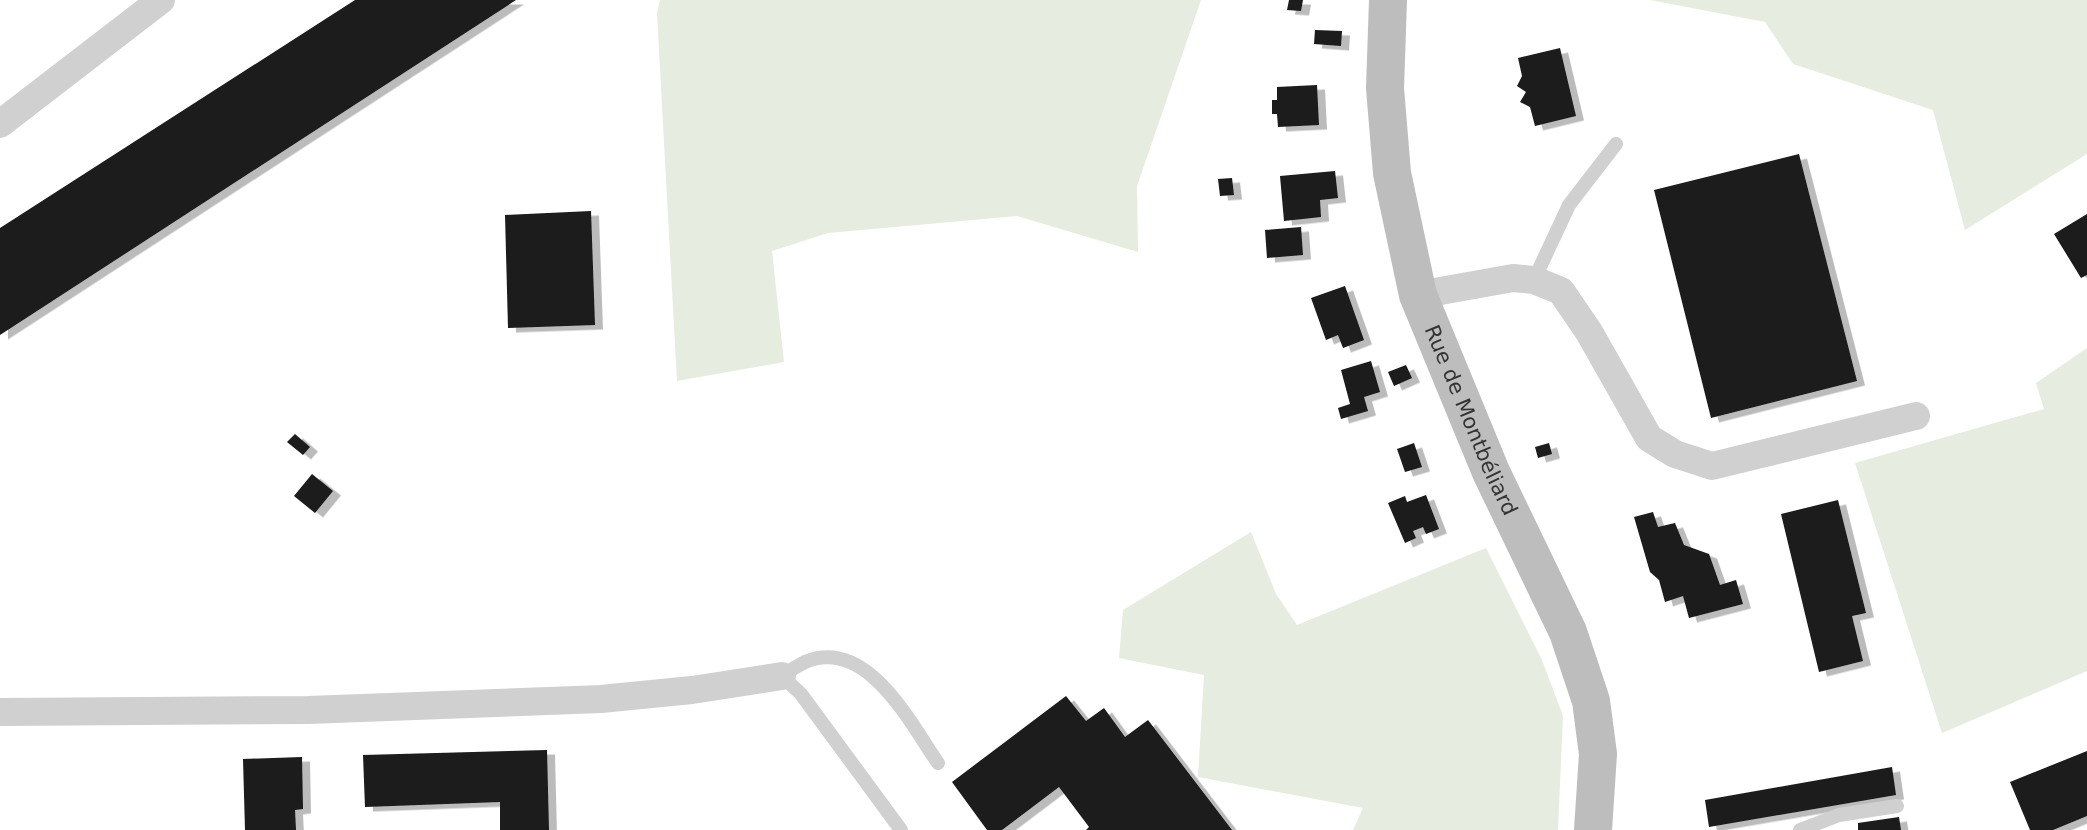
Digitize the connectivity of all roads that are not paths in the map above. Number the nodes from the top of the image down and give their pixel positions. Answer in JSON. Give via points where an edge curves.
{"nodes":[{"id":1,"x":161,"y":0,"type":"edge"},
{"id":2,"x":1388,"y":0,"type":"edge"},
{"id":3,"x":0,"y":124,"type":"edge"},
{"id":4,"x":1616,"y":144,"type":"dead end"},
{"id":5,"x":1534,"y":280,"type":"junction"},
{"id":6,"x":1418,"y":295,"type":"junction"},
{"id":7,"x":1916,"y":416,"type":"dead end"},
{"id":8,"x":782,"y":676,"type":"junction"},
{"id":9,"x":0,"y":712,"type":"edge"},
{"id":10,"x":938,"y":763,"type":"dead end"},
{"id":11,"x":1898,"y":806,"type":"dead end"},
{"id":12,"x":901,"y":830,"type":"edge"},
{"id":13,"x":1593,"y":830,"type":"edge"},
{"id":14,"x":1800,"y":830,"type":"edge"}],
"edges":[{"from":1,"to":3,"type":"street"},
{"from":2,"to":6,"type":"street","name":"Rue de Montbéliard","via":[[1385,88],[1392,173]]},
{"from":4,"to":5,"type":"lane","via":[[1569,205]]},
{"from":5,"to":6,"type":"street","via":[[1513,278]]},
{"from":5,"to":7,"type":"street","via":[[1561,291],[1649,438],[1675,454],[1712,466]]},
{"from":6,"to":13,"type":"street","name":"Rue de Montbéliard","via":[[1491,472],[1568,632],[1591,701],[1598,754]]},
{"from":8,"to":9,"type":"street","via":[[601,699],[320,709]]},
{"from":8,"to":10,"type":"lane","via":[[820,658],[856,663],[882,682]]},
{"from":8,"to":12,"type":"lane","via":[[801,694]]},
{"from":11,"to":14,"type":"lane","via":[[1839,815]]}]}
